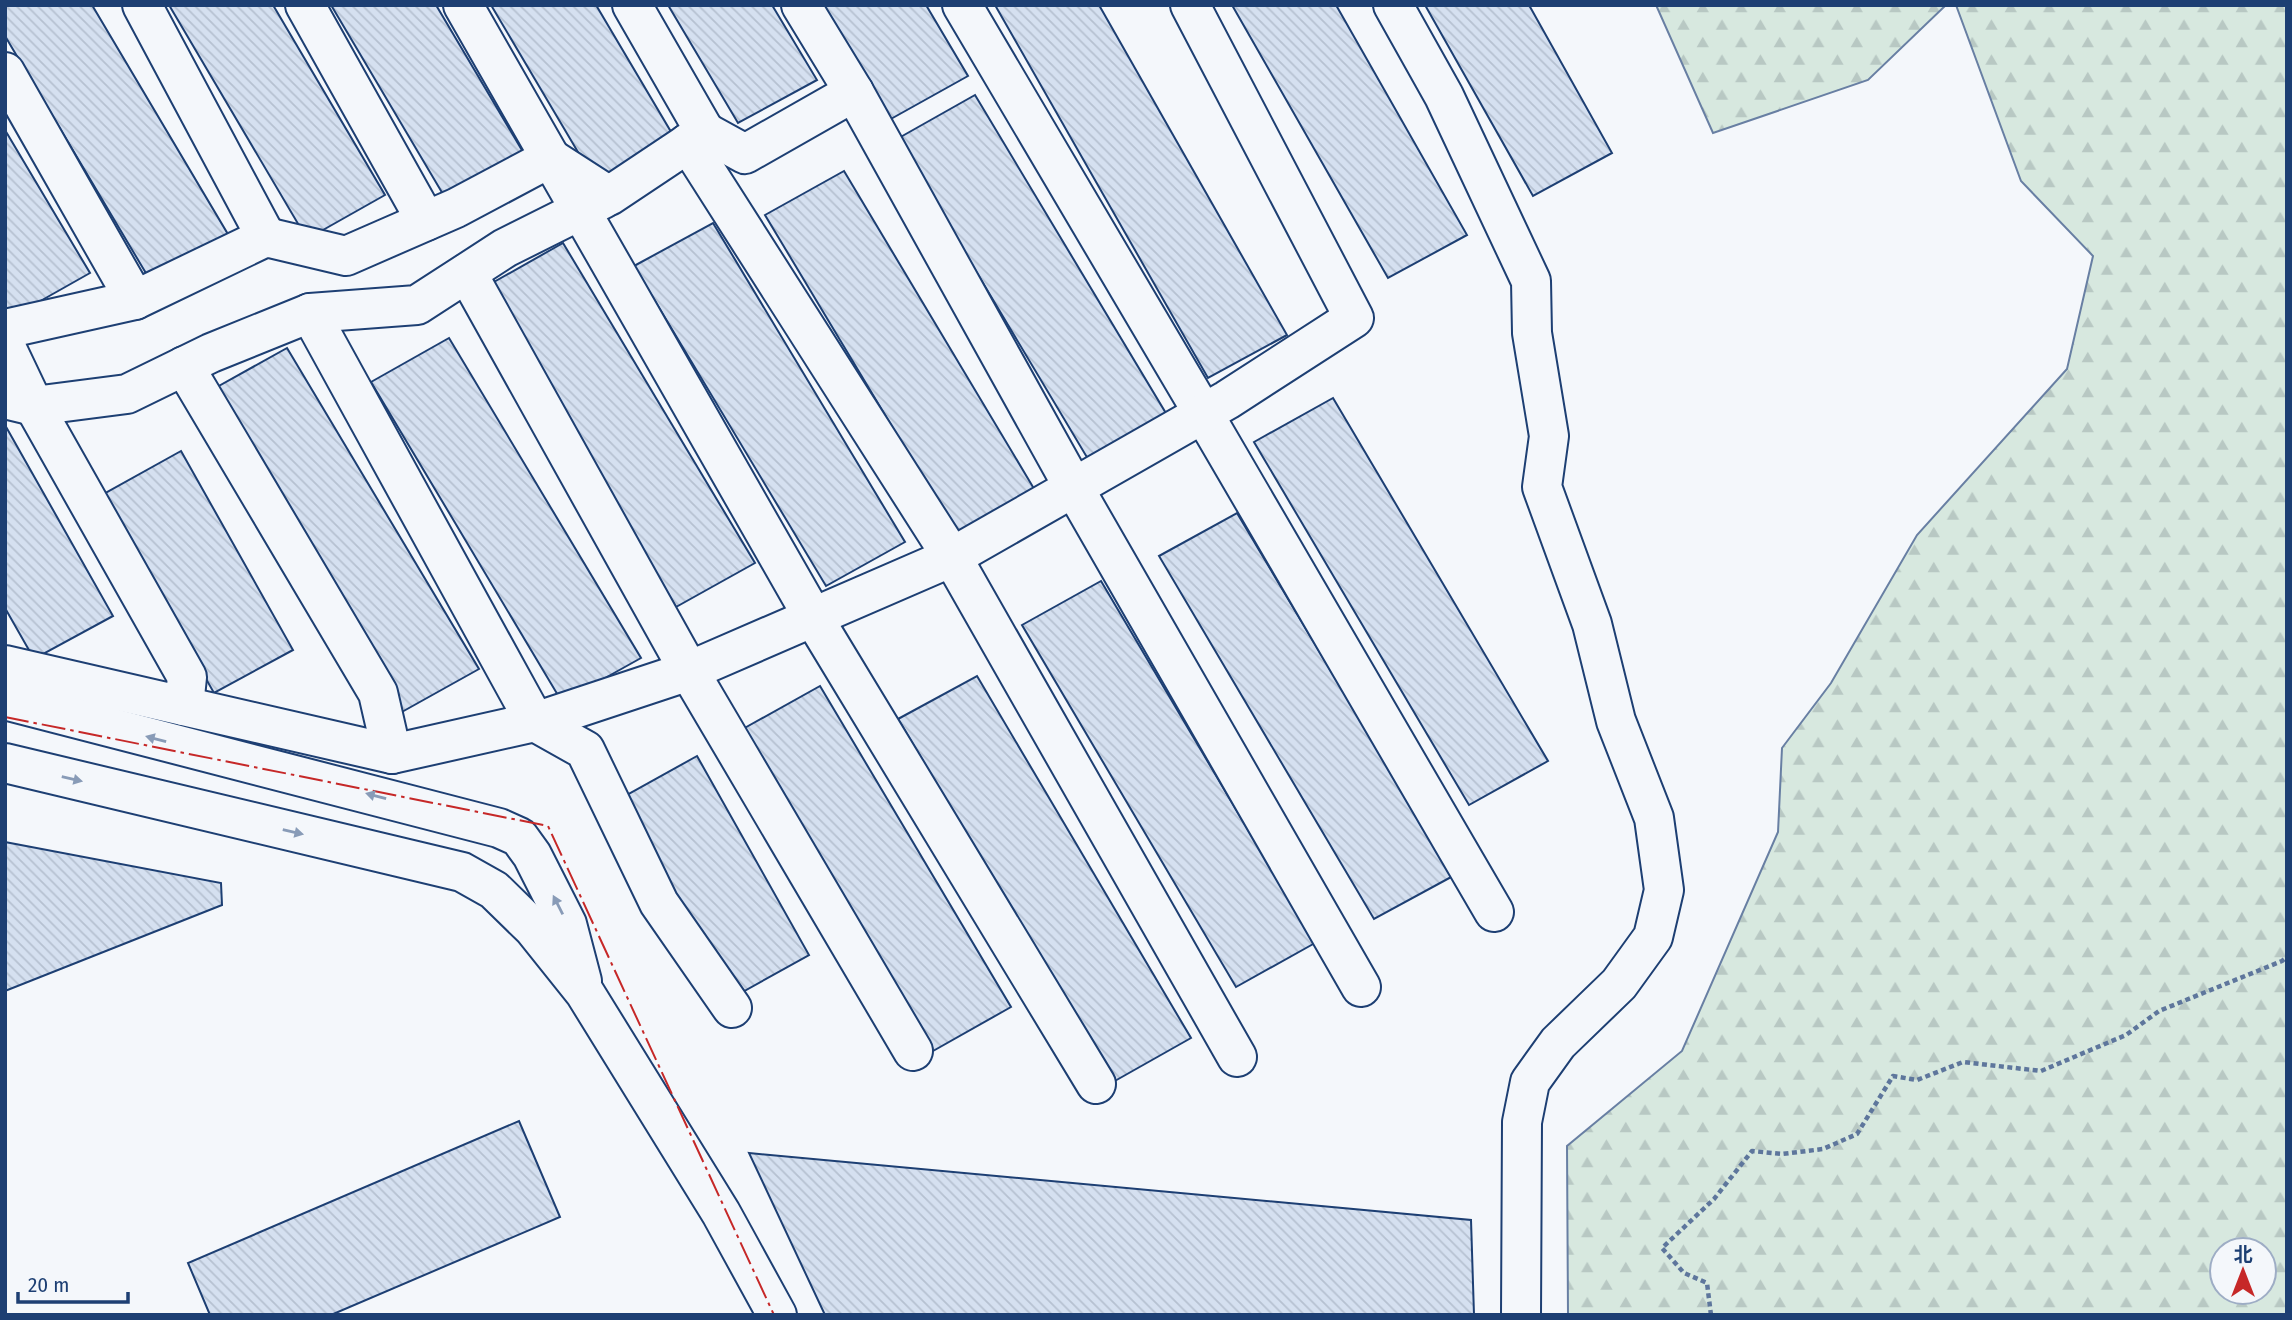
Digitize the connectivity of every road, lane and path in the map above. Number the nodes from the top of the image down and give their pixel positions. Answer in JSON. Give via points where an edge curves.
{"nodes":[{"id":1,"x":142,"y":5,"type":"edge"},
{"id":2,"x":305,"y":5,"type":"edge"},
{"id":3,"x":463,"y":5,"type":"edge"},
{"id":4,"x":632,"y":5,"type":"edge"},
{"id":5,"x":801,"y":5,"type":"edge"},
{"id":6,"x":962,"y":5,"type":"edge"},
{"id":7,"x":1190,"y":5,"type":"edge"},
{"id":8,"x":1393,"y":5,"type":"edge"},
{"id":9,"x":5,"y":72,"type":"edge"},
{"id":10,"x":854,"y":92,"type":"junction"},
{"id":11,"x":696,"y":138,"type":"junction"},
{"id":12,"x":550,"y":158,"type":"junction"},
{"id":13,"x":594,"y":203,"type":"junction"},
{"id":14,"x":426,"y":221,"type":"junction"},
{"id":15,"x":266,"y":237,"type":"junction"},
{"id":16,"x":467,"y":273,"type":"junction"},
{"id":17,"x":135,"y":300,"type":"junction"},
{"id":18,"x":310,"y":313,"type":"junction"},
{"id":19,"x":5,"y":329,"type":"edge"},
{"id":20,"x":5,"y":345,"type":"edge"},
{"id":21,"x":184,"y":366,"type":"junction"},
{"id":22,"x":20,"y":402,"type":"edge"},
{"id":23,"x":1203,"y":413,"type":"junction"},
{"id":24,"x":1074,"y":488,"type":"junction"},
{"id":25,"x":952,"y":557,"type":"junction"},
{"id":26,"x":813,"y":617,"type":"junction"},
{"id":27,"x":5,"y":665,"type":"edge"},
{"id":28,"x":689,"y":671,"type":"junction"},
{"id":29,"x":5,"y":700,"type":"edge"},
{"id":30,"x":184,"y":706,"type":"junction"},
{"id":31,"x":535,"y":722,"type":"junction"},
{"id":32,"x":392,"y":754,"type":"junction"},
{"id":33,"x":5,"y":763,"type":"edge"},
{"id":34,"x":1494,"y":912,"type":"dead end"},
{"id":35,"x":2287,"y":957,"type":"edge"},
{"id":36,"x":1361,"y":987,"type":"dead end"},
{"id":37,"x":585,"y":993,"type":"junction"},
{"id":38,"x":732,"y":1008,"type":"dead end"},
{"id":39,"x":913,"y":1051,"type":"dead end"},
{"id":40,"x":1237,"y":1057,"type":"dead end"},
{"id":41,"x":1096,"y":1084,"type":"dead end"},
{"id":42,"x":777,"y":1315,"type":"edge"},
{"id":43,"x":1521,"y":1315,"type":"edge"},
{"id":44,"x":1711,"y":1315,"type":"edge"}],
"edges":[{"from":1,"to":15,"type":"street"},
{"from":2,"to":14,"type":"street"},
{"from":3,"to":12,"type":"street"},
{"from":4,"to":11,"type":"street"},
{"from":5,"to":10,"type":"street"},
{"from":6,"to":23,"type":"street"},
{"from":7,"to":23,"type":"street","via":[[1354,318]]},
{"from":8,"to":43,"type":"street","via":[[1444,96],[1531,281],[1532,332],[1549,436],[1542,487],[1592,624],[1616,721],[1654,818],[1664,890],[1653,937],[1619,984],[1558,1043],[1530,1082],[1522,1122]]},
{"from":9,"to":17,"type":"street"},
{"from":10,"to":11,"type":"street","via":[[745,154]]},
{"from":10,"to":24,"type":"street"},
{"from":11,"to":13,"type":"street"},
{"from":11,"to":25,"type":"street"},
{"from":12,"to":13,"type":"street"},
{"from":12,"to":14,"type":"street"},
{"from":13,"to":16,"type":"street","via":[[505,248]]},
{"from":13,"to":26,"type":"street"},
{"from":14,"to":15,"type":"street","via":[[346,256]]},
{"from":15,"to":17,"type":"street"},
{"from":16,"to":18,"type":"street","via":[[417,305]]},
{"from":16,"to":28,"type":"street"},
{"from":17,"to":19,"type":"street"},
{"from":18,"to":21,"type":"street"},
{"from":18,"to":31,"type":"street"},
{"from":20,"to":22,"type":"street"},
{"from":21,"to":22,"type":"street","via":[[127,394]]},
{"from":21,"to":32,"type":"street","via":[[379,692]]},
{"from":22,"to":30,"type":"street","via":[[187,677]]},
{"from":23,"to":24,"type":"street"},
{"from":23,"to":34,"type":"street"},
{"from":24,"to":25,"type":"street"},
{"from":24,"to":36,"type":"street"},
{"from":25,"to":26,"type":"street"},
{"from":25,"to":40,"type":"street"},
{"from":26,"to":28,"type":"street"},
{"from":26,"to":41,"type":"street"},
{"from":27,"to":30,"type":"street"},
{"from":28,"to":31,"type":"street"},
{"from":28,"to":39,"type":"street"},
{"from":37,"to":29,"type":"street","one_way":true,"via":[[568,924],[519,836]]},
{"from":30,"to":32,"type":"street"},
{"from":31,"to":32,"type":"street"},
{"from":31,"to":38,"type":"street","via":[[585,750],[659,903]]},
{"from":33,"to":37,"type":"street","one_way":true,"via":[[462,872],[494,890],[533,928]]},
{"from":35,"to":44,"type":"path","via":[[2159,1011],[2126,1035],[2041,1071],[1963,1062],[1917,1080],[1894,1076],[1857,1134],[1823,1149],[1782,1154],[1752,1151],[1714,1199],[1662,1248],[1684,1273],[1707,1283]]},
{"from":37,"to":42,"type":"street","via":[[721,1213]]}]}
